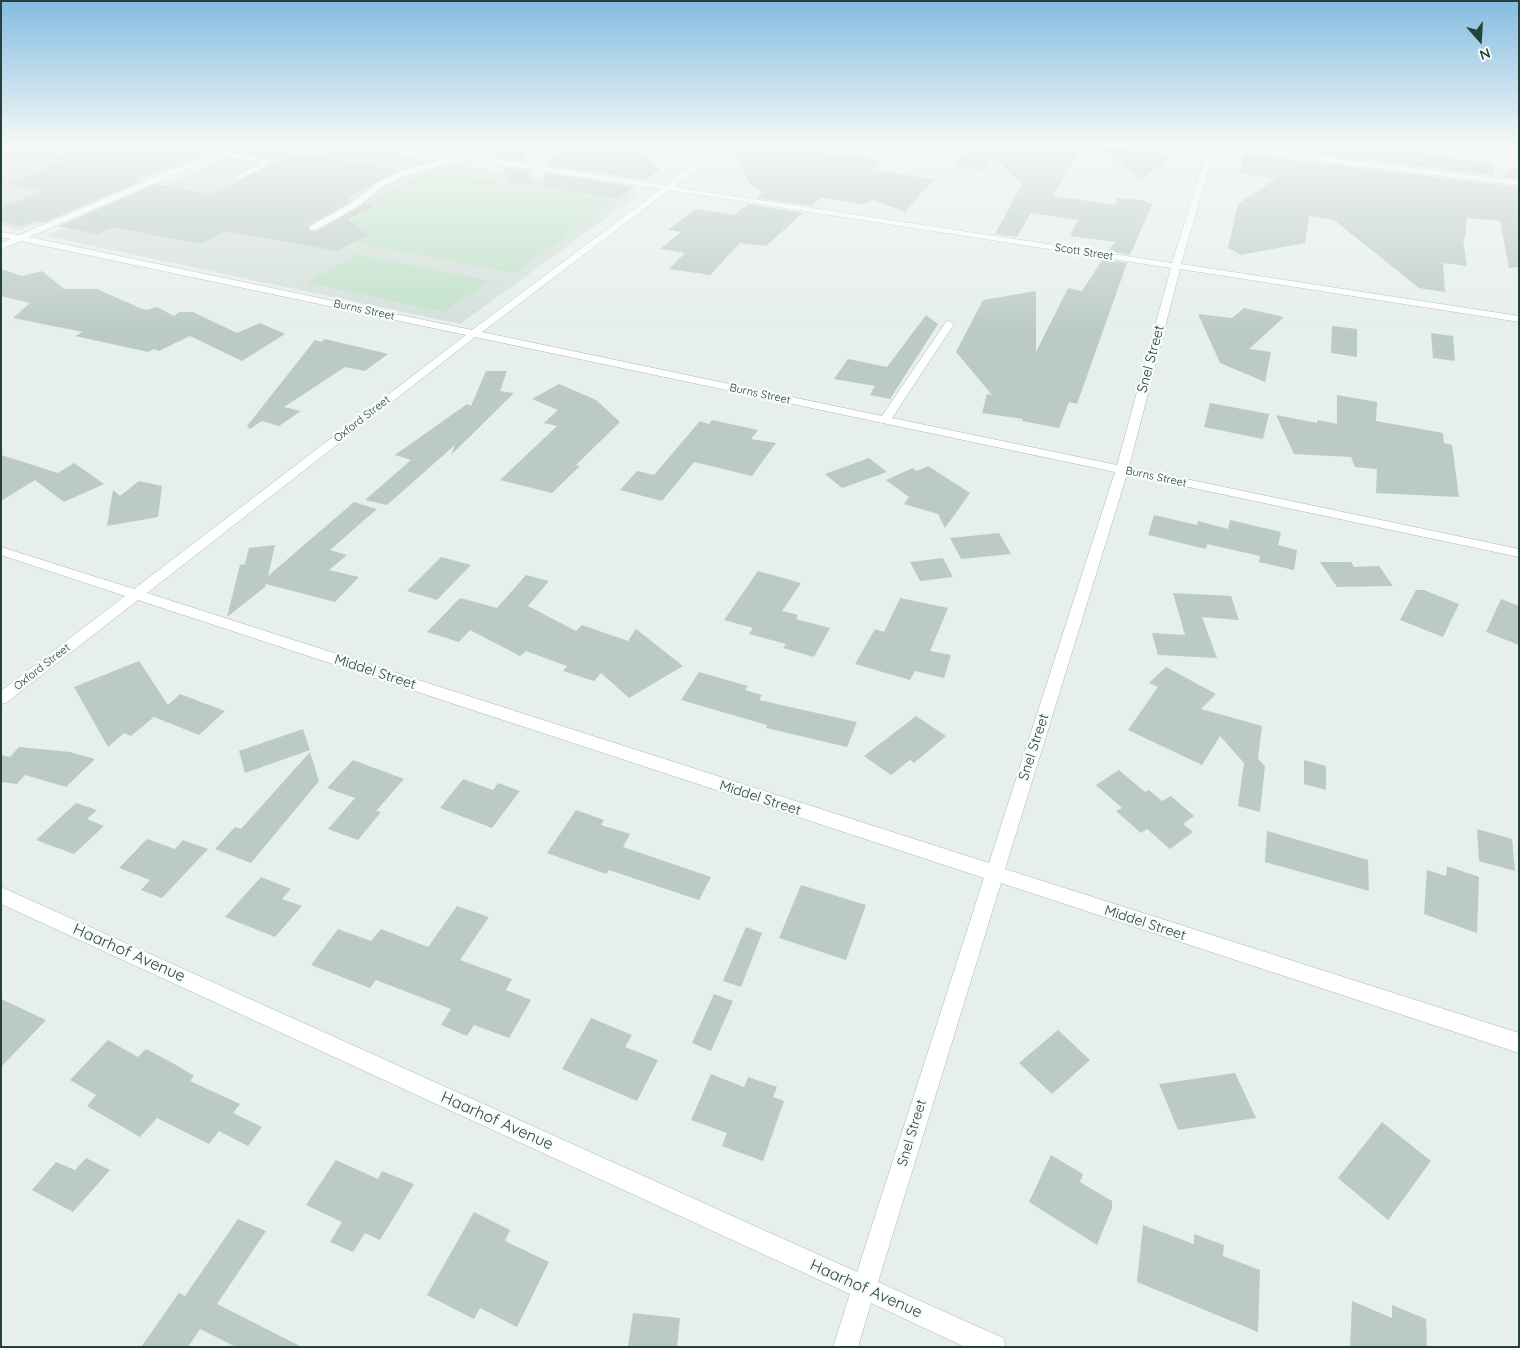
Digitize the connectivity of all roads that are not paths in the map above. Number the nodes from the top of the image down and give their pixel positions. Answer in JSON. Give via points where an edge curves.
{"nodes":[{"id":1,"x":93,"y":207,"type":"edge"},
{"id":2,"x":351,"y":207,"type":"edge"},
{"id":3,"x":641,"y":207,"type":"edge"},
{"id":4,"x":784,"y":207,"type":"edge"},
{"id":5,"x":1194,"y":207,"type":"edge"},
{"id":6,"x":313,"y":228,"type":"dead end"},
{"id":7,"x":1,"y":234,"type":"edge"},
{"id":8,"x":20,"y":238,"type":"junction"},
{"id":9,"x":1,"y":246,"type":"edge"},
{"id":10,"x":1176,"y":266,"type":"junction"},
{"id":11,"x":1519,"y":320,"type":"edge"},
{"id":12,"x":949,"y":324,"type":"dead end"},
{"id":13,"x":474,"y":333,"type":"junction"},
{"id":14,"x":885,"y":420,"type":"junction"},
{"id":15,"x":1122,"y":470,"type":"junction"},
{"id":16,"x":1,"y":551,"type":"edge"},
{"id":17,"x":1519,"y":553,"type":"edge"},
{"id":18,"x":136,"y":595,"type":"junction"},
{"id":19,"x":1,"y":699,"type":"edge"},
{"id":20,"x":994,"y":874,"type":"junction"},
{"id":21,"x":1,"y":895,"type":"edge"},
{"id":22,"x":1519,"y":1043,"type":"edge"},
{"id":23,"x":864,"y":1288,"type":"junction"},
{"id":24,"x":845,"y":1347,"type":"edge"},
{"id":25,"x":994,"y":1347,"type":"edge"}],
"edges":[{"from":1,"to":8,"type":"street"},
{"from":2,"to":6,"type":"street"},
{"from":3,"to":13,"type":"street","name":"Oxford Street"},
{"from":4,"to":10,"type":"street","name":"Scott Street"},
{"from":5,"to":10,"type":"street","name":"Snel Street"},
{"from":7,"to":8,"type":"street","name":"Burns Street"},
{"from":8,"to":9,"type":"street"},
{"from":8,"to":13,"type":"street","name":"Burns Street"},
{"from":10,"to":11,"type":"street","name":"Scott Street"},
{"from":10,"to":15,"type":"street","name":"Snel Street"},
{"from":12,"to":14,"type":"street"},
{"from":13,"to":14,"type":"street","name":"Burns Street"},
{"from":13,"to":18,"type":"street","name":"Oxford Street"},
{"from":14,"to":15,"type":"street","name":"Burns Street"},
{"from":15,"to":17,"type":"street","name":"Burns Street"},
{"from":15,"to":20,"type":"street","name":"Snel Street"},
{"from":16,"to":18,"type":"street","name":"Middel Street"},
{"from":18,"to":19,"type":"street","name":"Oxford Street"},
{"from":18,"to":20,"type":"street","name":"Middel Street"},
{"from":20,"to":22,"type":"street","name":"Middel Street"},
{"from":20,"to":23,"type":"street","name":"Snel Street"},
{"from":21,"to":23,"type":"street","name":"Haarhof Avenue"},
{"from":23,"to":24,"type":"street","name":"Snel Street"},
{"from":23,"to":25,"type":"street","name":"Haarhof Avenue"}]}
